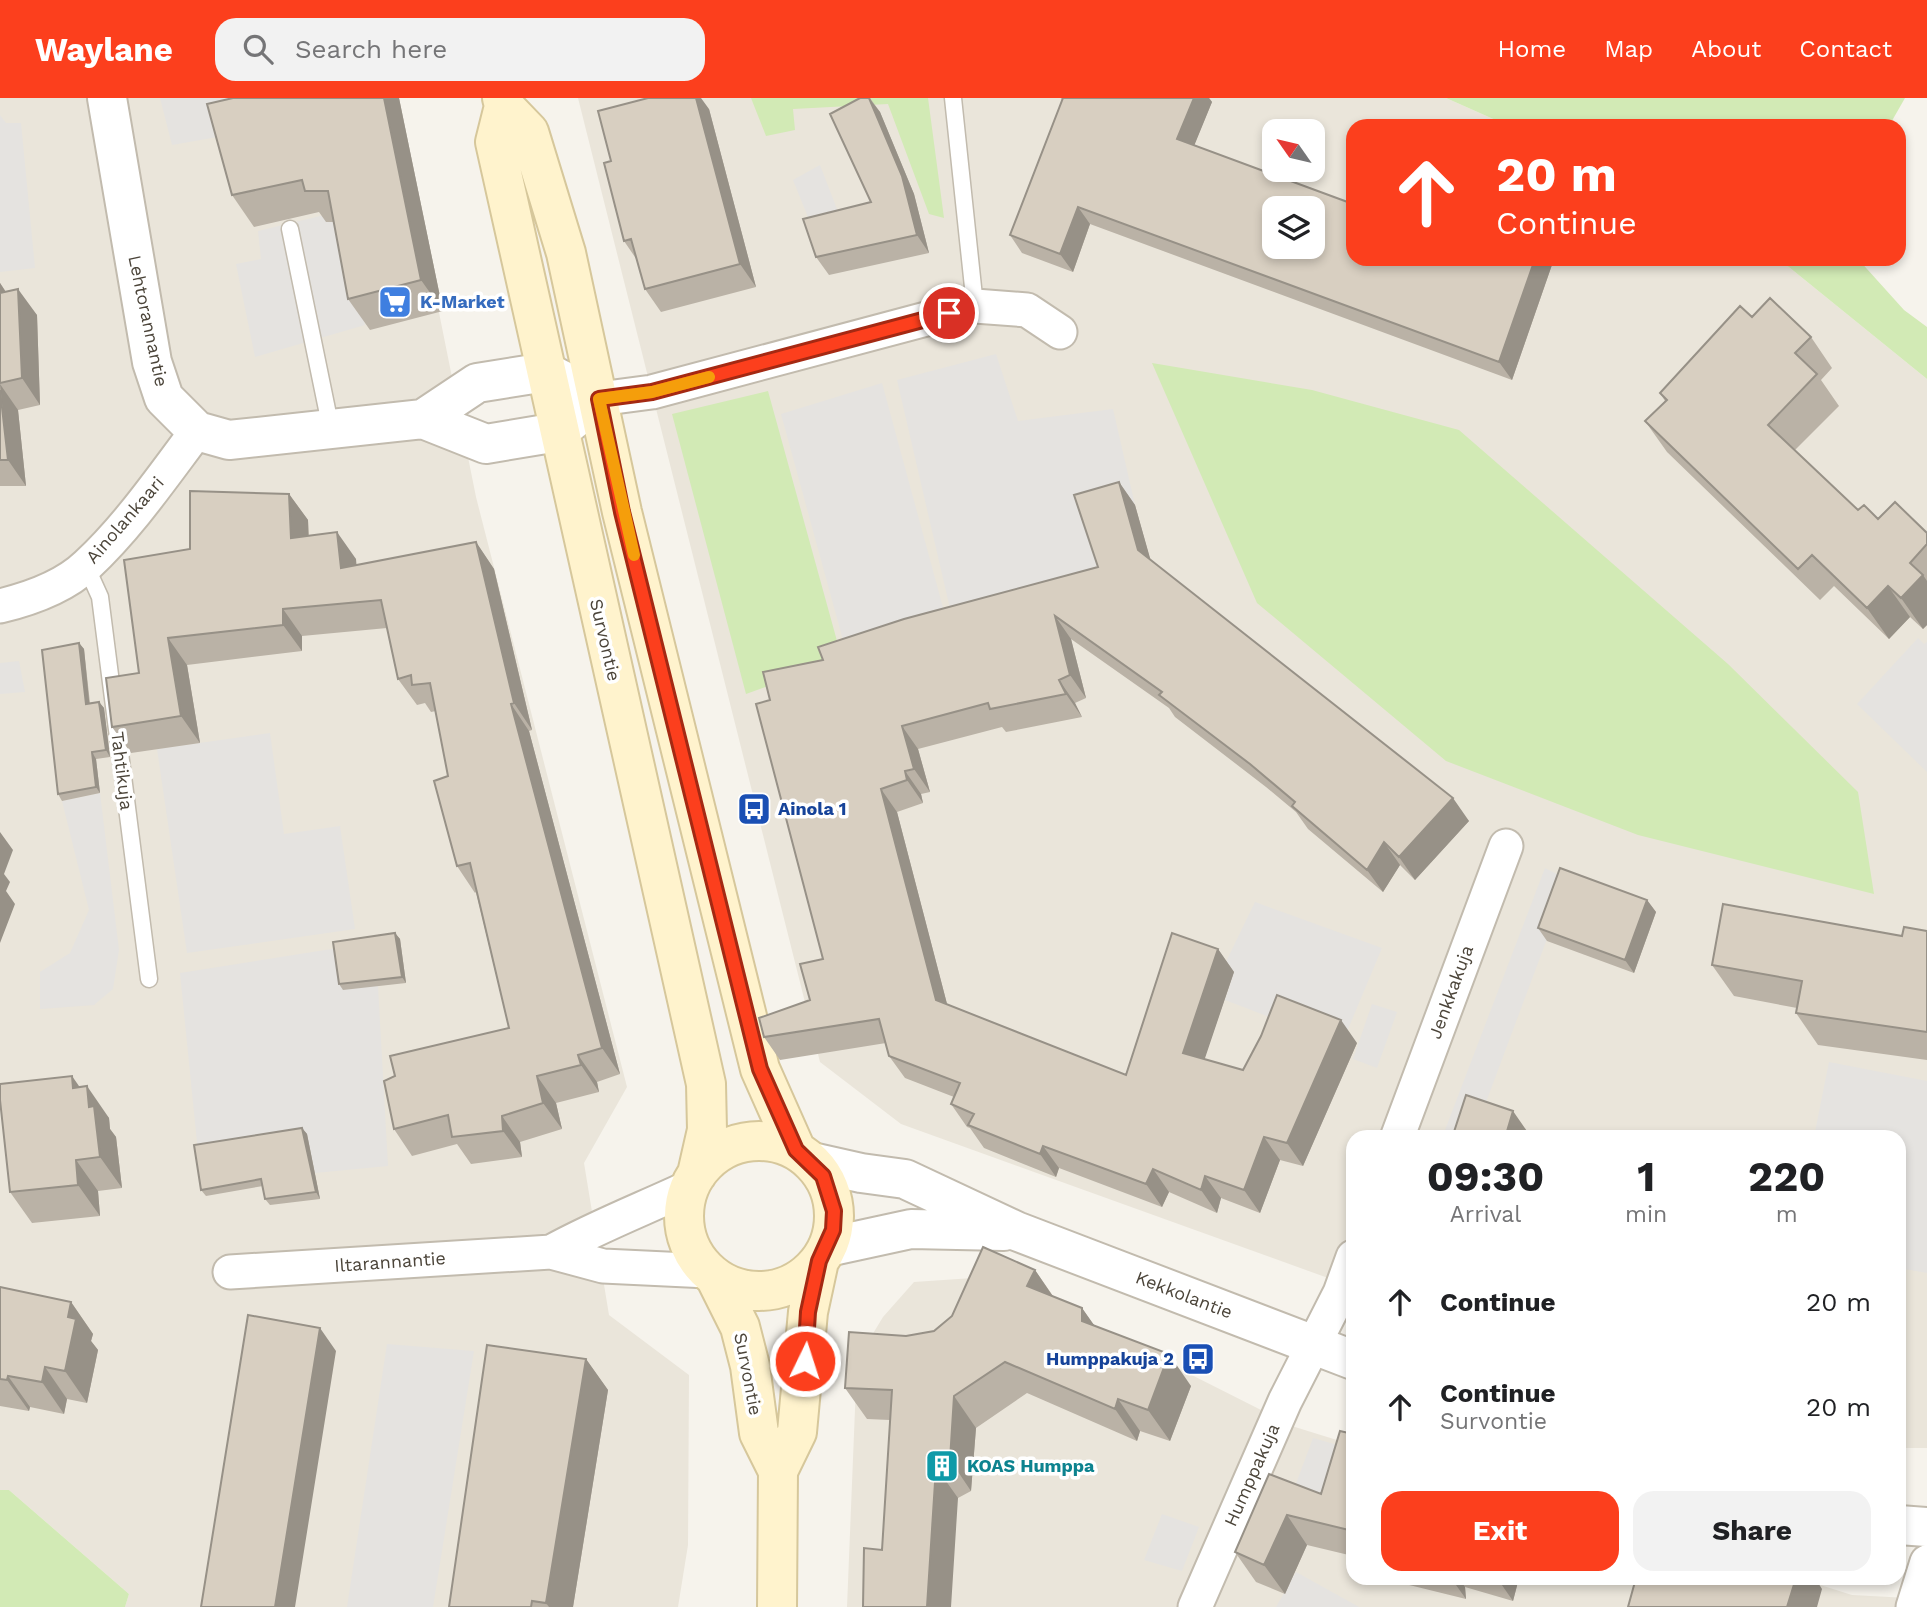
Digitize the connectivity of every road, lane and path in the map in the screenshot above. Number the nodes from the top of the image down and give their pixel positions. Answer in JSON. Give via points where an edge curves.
{"nodes":[{"id":1,"x":107,"y":98,"type":"edge"},
{"id":2,"x":953,"y":98,"type":"edge"},
{"id":3,"x":503,"y":102,"type":"edge"},
{"id":4,"x":290,"y":229,"type":"edge"},
{"id":5,"x":975,"y":306,"type":"junction"},
{"id":6,"x":1060,"y":332,"type":"dead end"},
{"id":7,"x":546,"y":372,"type":"junction"},
{"id":8,"x":599,"y":399,"type":"junction"},
{"id":9,"x":423,"y":419,"type":"junction"},
{"id":10,"x":331,"y":429,"type":"junction"},
{"id":11,"x":197,"y":431,"type":"junction"},
{"id":12,"x":558,"y":432,"type":"junction"},
{"id":13,"x":86,"y":566,"type":"junction"},
{"id":14,"x":0,"y":606,"type":"edge"},
{"id":15,"x":1506,"y":846,"type":"dead end"},
{"id":16,"x":149,"y":979,"type":"dead end"},
{"id":17,"x":1400,"y":1130,"type":"edge"},
{"id":18,"x":804,"y":1156,"type":"junction"},
{"id":19,"x":693,"y":1180,"type":"junction"},
{"id":20,"x":1016,"y":1231,"type":"junction"},
{"id":21,"x":551,"y":1252,"type":"junction"},
{"id":22,"x":824,"y":1254,"type":"junction"},
{"id":23,"x":230,"y":1272,"type":"dead end"},
{"id":24,"x":711,"y":1274,"type":"junction"},
{"id":25,"x":1346,"y":1276,"type":"edge"},
{"id":26,"x":1311,"y":1344,"type":"junction"},
{"id":27,"x":1346,"y":1357,"type":"edge"},
{"id":28,"x":778,"y":1471,"type":"junction"},
{"id":29,"x":1906,"y":1526,"type":"edge"},
{"id":30,"x":1927,"y":1527,"type":"edge"},
{"id":31,"x":1927,"y":1562,"type":"edge"},
{"id":32,"x":777,"y":1607,"type":"edge"},
{"id":33,"x":1195,"y":1607,"type":"edge"},
{"id":34,"x":1913,"y":1607,"type":"edge"}],
"edges":[{"from":1,"to":11,"type":"street","name":"Lehtorannantie","via":[[152,362],[164,398]]},
{"from":2,"to":5,"type":"lane"},
{"from":3,"to":7,"type":"main road","name":"Survontie","via":[[495,142]]},
{"from":3,"to":8,"type":"main road","name":"Survontie","via":[[530,132],[566,253]]},
{"from":4,"to":10,"type":"lane"},
{"from":5,"to":6,"type":"street","via":[[1027,310]]},
{"from":5,"to":8,"type":"street","via":[[652,392]]},
{"from":7,"to":8,"type":"street"},
{"from":7,"to":9,"type":"street","via":[[477,383]]},
{"from":7,"to":12,"type":"main road","name":"Survontie"},
{"from":8,"to":12,"type":"street"},
{"from":8,"to":18,"type":"main road","name":"Survontie","via":[[622,512],[760,1069]]},
{"from":9,"to":10,"type":"street"},
{"from":9,"to":12,"type":"street","via":[[486,444]]},
{"from":10,"to":11,"type":"street","via":[[229,440]]},
{"from":11,"to":13,"type":"street","name":"Ainolankaari"},
{"from":12,"to":19,"type":"main road","name":"Survontie","via":[[706,1084],[707,1130]]},
{"from":13,"to":14,"type":"street","name":"Ainolankaari","via":[[30,599]]},
{"from":13,"to":16,"type":"lane","name":"Tahtikuja","via":[[100,597]]},
{"from":15,"to":17,"type":"street","name":"Jenkkakuja"},
{"from":18,"to":19,"type":"main road","via":[[775,1142],[752,1141],[730,1146]]},
{"from":18,"to":20,"type":"street","name":"Kekkolantie","via":[[905,1179]]},
{"from":18,"to":22,"type":"main road","via":[[823,1176],[833,1202],[833,1230]]},
{"from":19,"to":21,"type":"street","name":"Iltarannantie"},
{"from":19,"to":24,"type":"main road","via":[[684,1209],[686,1232],[693,1253]]},
{"from":20,"to":22,"type":"street","name":"Kekkolantie","via":[[911,1229]]},
{"from":20,"to":26,"type":"street","name":"Kekkolantie"},
{"from":21,"to":23,"type":"street","name":"Iltarannantie"},
{"from":21,"to":24,"type":"street","name":"Iltarannantie","via":[[603,1266]]},
{"from":22,"to":24,"type":"main road","via":[[803,1277],[782,1288],[759,1292],[736,1288]]},
{"from":22,"to":28,"type":"main road","name":"Survontie","via":[[808,1312],[797,1432]]},
{"from":24,"to":28,"type":"main road","name":"Survontie","via":[[740,1327],[759,1433]]},
{"from":25,"to":26,"type":"street"},
{"from":26,"to":27,"type":"street","name":"Kekkolantie"},
{"from":26,"to":33,"type":"street","name":"Humppakuja"},
{"from":28,"to":32,"type":"main road","name":"Survontie"},
{"from":29,"to":30,"type":"street"},
{"from":31,"to":34,"type":"street"}]}
